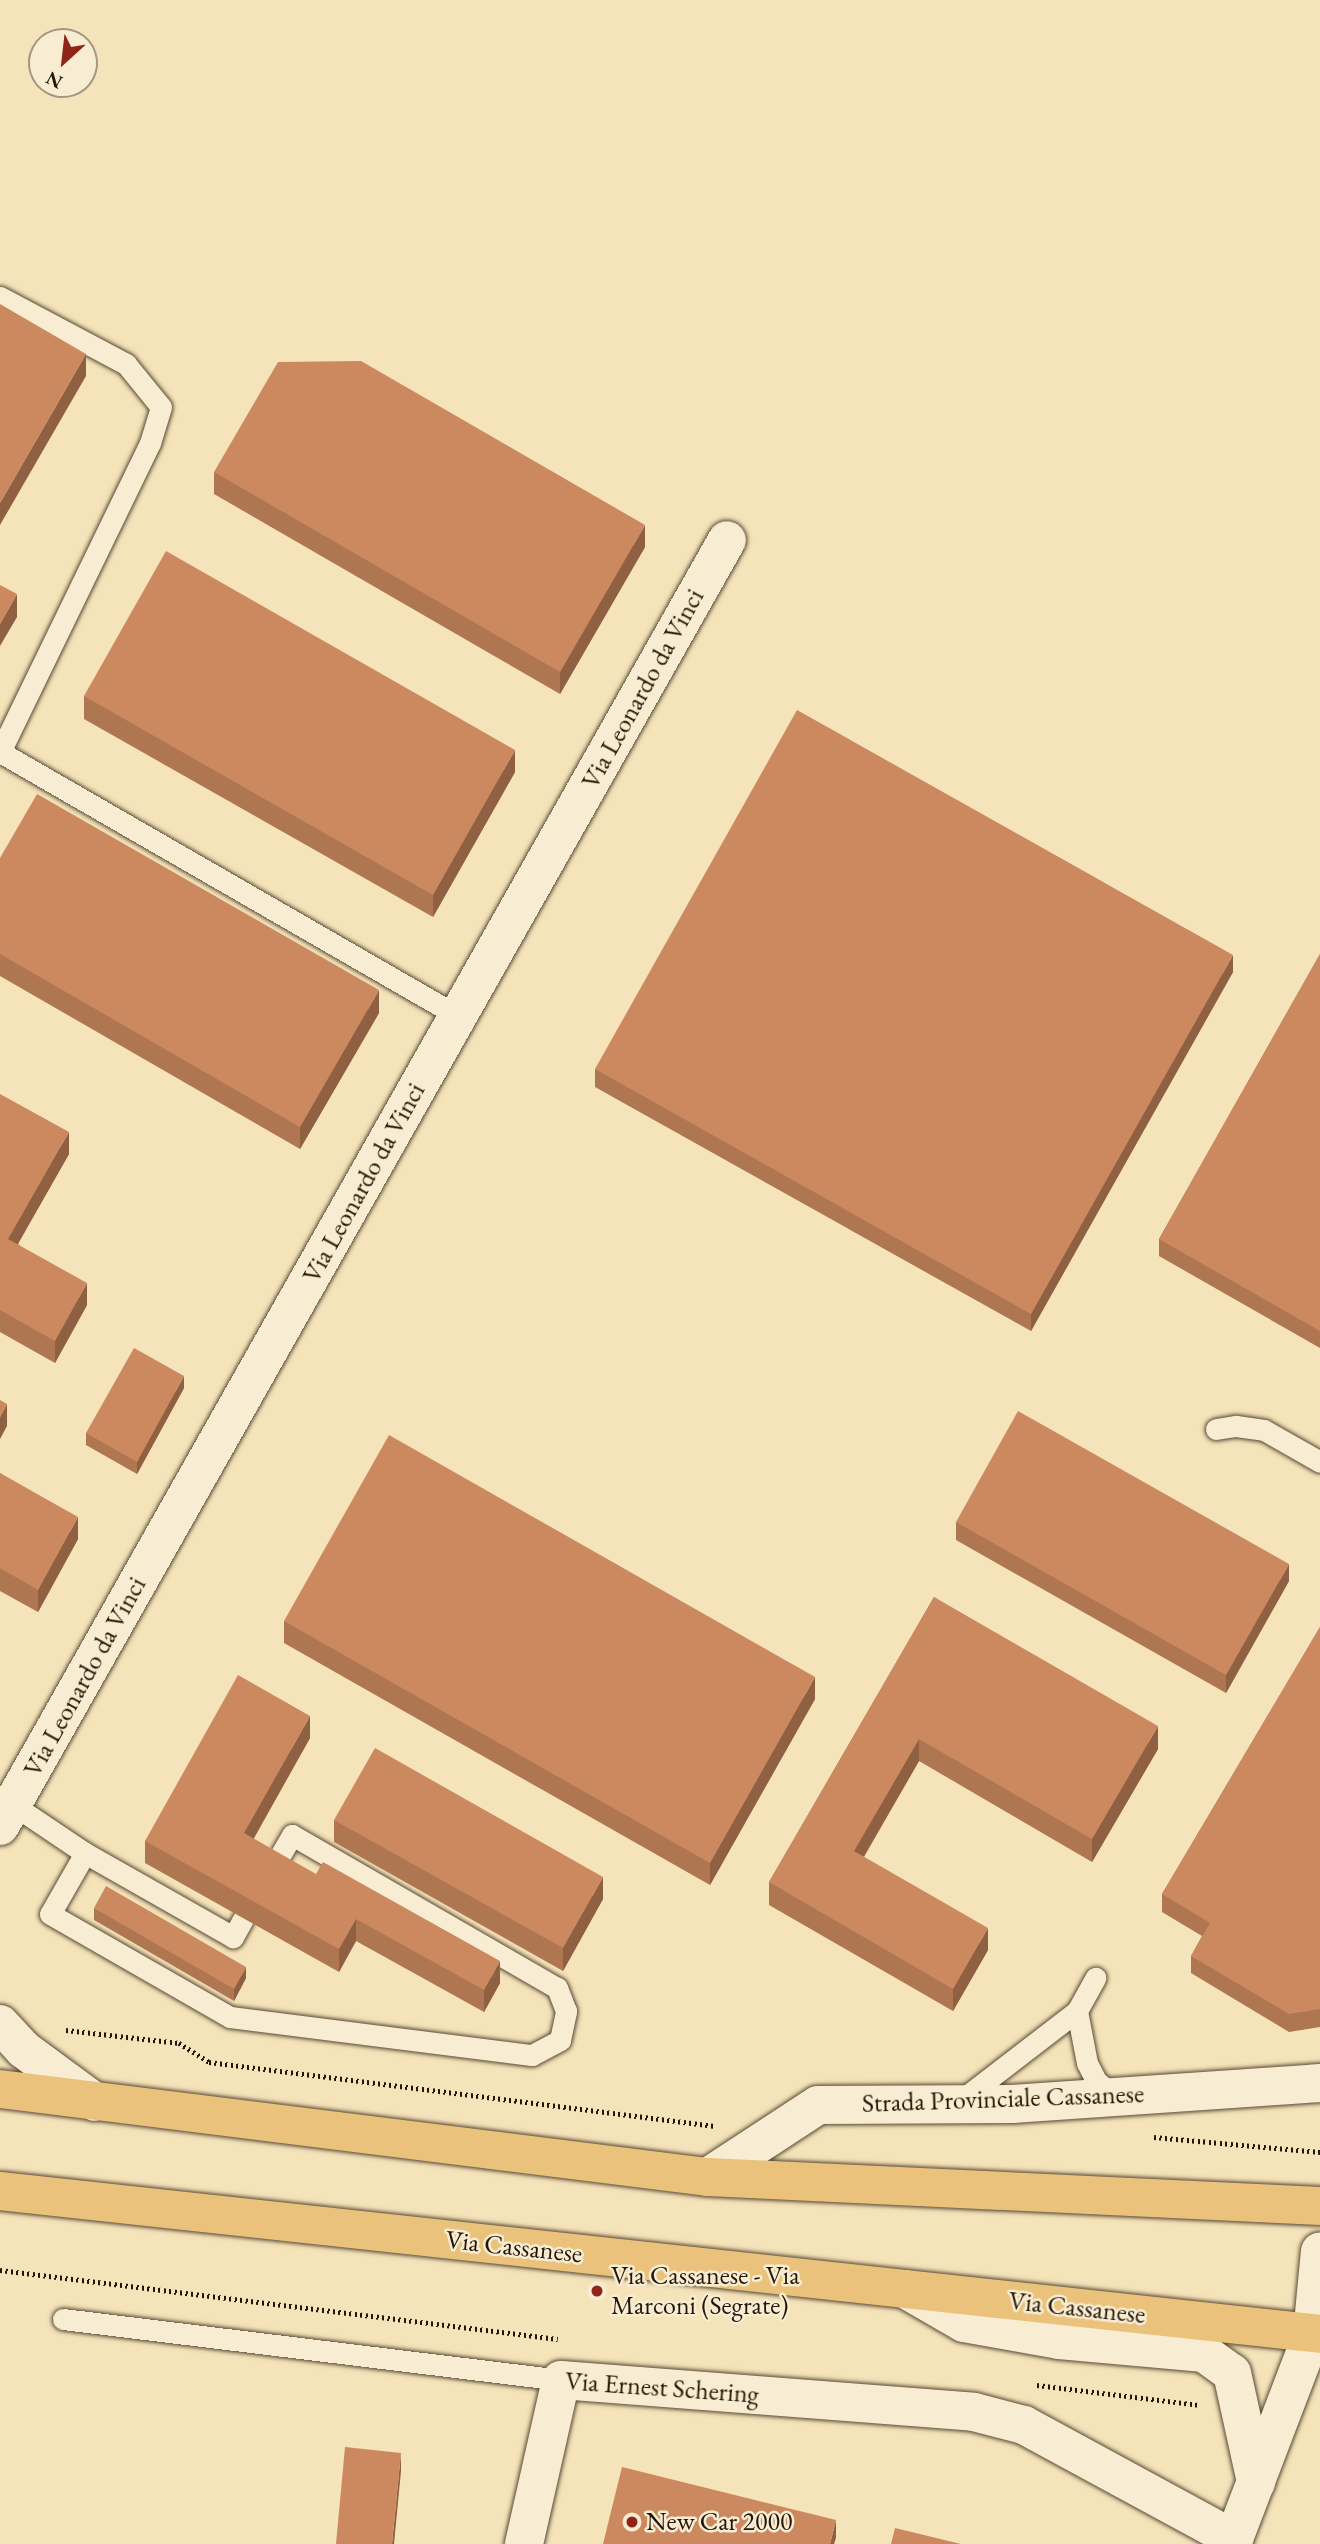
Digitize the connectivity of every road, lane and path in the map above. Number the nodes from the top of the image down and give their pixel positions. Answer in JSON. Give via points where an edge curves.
{"nodes":[{"id":1,"x":0,"y":297,"type":"edge"},
{"id":2,"x":727,"y":540,"type":"dead end"},
{"id":3,"x":0,"y":752,"type":"edge"},
{"id":4,"x":458,"y":1016,"type":"junction"},
{"id":5,"x":1216,"y":1429,"type":"dead end"},
{"id":6,"x":1320,"y":1462,"type":"edge"},
{"id":7,"x":6,"y":1815,"type":"edge"},
{"id":8,"x":85,"y":1853,"type":"junction"},
{"id":9,"x":271,"y":1871,"type":"edge"},
{"id":10,"x":243,"y":1919,"type":"edge"},
{"id":11,"x":1095,"y":1978,"type":"dead end"},
{"id":12,"x":1077,"y":2011,"type":"junction"},
{"id":13,"x":12,"y":2036,"type":"edge"},
{"id":14,"x":1320,"y":2083,"type":"edge"},
{"id":15,"x":0,"y":2089,"type":"edge"},
{"id":16,"x":1116,"y":2097,"type":"junction"},
{"id":17,"x":95,"y":2102,"type":"junction"},
{"id":18,"x":955,"y":2104,"type":"junction"},
{"id":19,"x":780,"y":2132,"type":"junction"},
{"id":20,"x":1144,"y":2136,"type":"dead end"},
{"id":21,"x":1320,"y":2152,"type":"edge"},
{"id":22,"x":708,"y":2177,"type":"junction"},
{"id":23,"x":0,"y":2191,"type":"edge"},
{"id":24,"x":1320,"y":2206,"type":"edge"},
{"id":25,"x":1320,"y":2251,"type":"edge"},
{"id":26,"x":0,"y":2270,"type":"edge"},
{"id":27,"x":905,"y":2289,"type":"junction"},
{"id":28,"x":63,"y":2319,"type":"dead end"},
{"id":29,"x":1316,"y":2334,"type":"edge"},
{"id":30,"x":560,"y":2340,"type":"dead end"},
{"id":31,"x":561,"y":2380,"type":"junction"},
{"id":32,"x":1023,"y":2384,"type":"dead end"},
{"id":33,"x":1241,"y":2403,"type":"junction"},
{"id":34,"x":1256,"y":2482,"type":"junction"},
{"id":35,"x":1233,"y":2542,"type":"edge"},
{"id":36,"x":524,"y":2544,"type":"edge"}],
"edges":[{"from":1,"to":3,"type":"lane","via":[[126,364],[161,407],[150,443]]},
{"from":2,"to":4,"type":"street","name":"Via Leonardo da Vinci"},
{"from":3,"to":4,"type":"lane"},
{"from":4,"to":7,"type":"street","name":"Via Leonardo da Vinci"},
{"from":5,"to":6,"type":"lane","via":[[1264,1430]]},
{"from":7,"to":8,"type":"lane"},
{"from":8,"to":9,"type":"lane","via":[[50,1914],[230,2017],[532,2055],[560,2040],[566,2011],[557,1988],[292,1835]]},
{"from":8,"to":10,"type":"lane","via":[[233,1937]]},
{"from":11,"to":12,"type":"lane"},
{"from":12,"to":16,"type":"lane","via":[[1087,2063],[1097,2081]]},
{"from":12,"to":18,"type":"lane"},
{"from":13,"to":17,"type":"street"},
{"from":13,"to":19,"type":"path","via":[[65,2030],[179,2043],[209,2062]]},
{"from":14,"to":16,"type":"street","name":"Strada Provinciale Cassanese"},
{"from":15,"to":17,"type":"main road"},
{"from":16,"to":18,"type":"street","name":"Strada Provinciale Cassanese"},
{"from":17,"to":22,"type":"main road"},
{"from":18,"to":19,"type":"street","name":"Strada Provinciale Cassanese","via":[[818,2105]]},
{"from":19,"to":22,"type":"street","name":"Strada Provinciale Cassanese"},
{"from":20,"to":21,"type":"path"},
{"from":22,"to":24,"type":"main road"},
{"from":23,"to":27,"type":"main road","name":"Via Cassanese"},
{"from":25,"to":29,"type":"street"},
{"from":26,"to":30,"type":"path"},
{"from":27,"to":29,"type":"main road","name":"Via Cassanese"},
{"from":27,"to":33,"type":"street","via":[[964,2323],[1059,2340],[1204,2353],[1232,2373]]},
{"from":28,"to":31,"type":"lane","name":"Via Ernest Schering"},
{"from":29,"to":34,"type":"street"},
{"from":31,"to":35,"type":"street","name":"Via Ernest Schering","via":[[974,2412],[1024,2425]]},
{"from":31,"to":36,"type":"street"},
{"from":32,"to":33,"type":"path","via":[[1224,2408]]},
{"from":33,"to":34,"type":"street"},
{"from":34,"to":35,"type":"street"}]}
